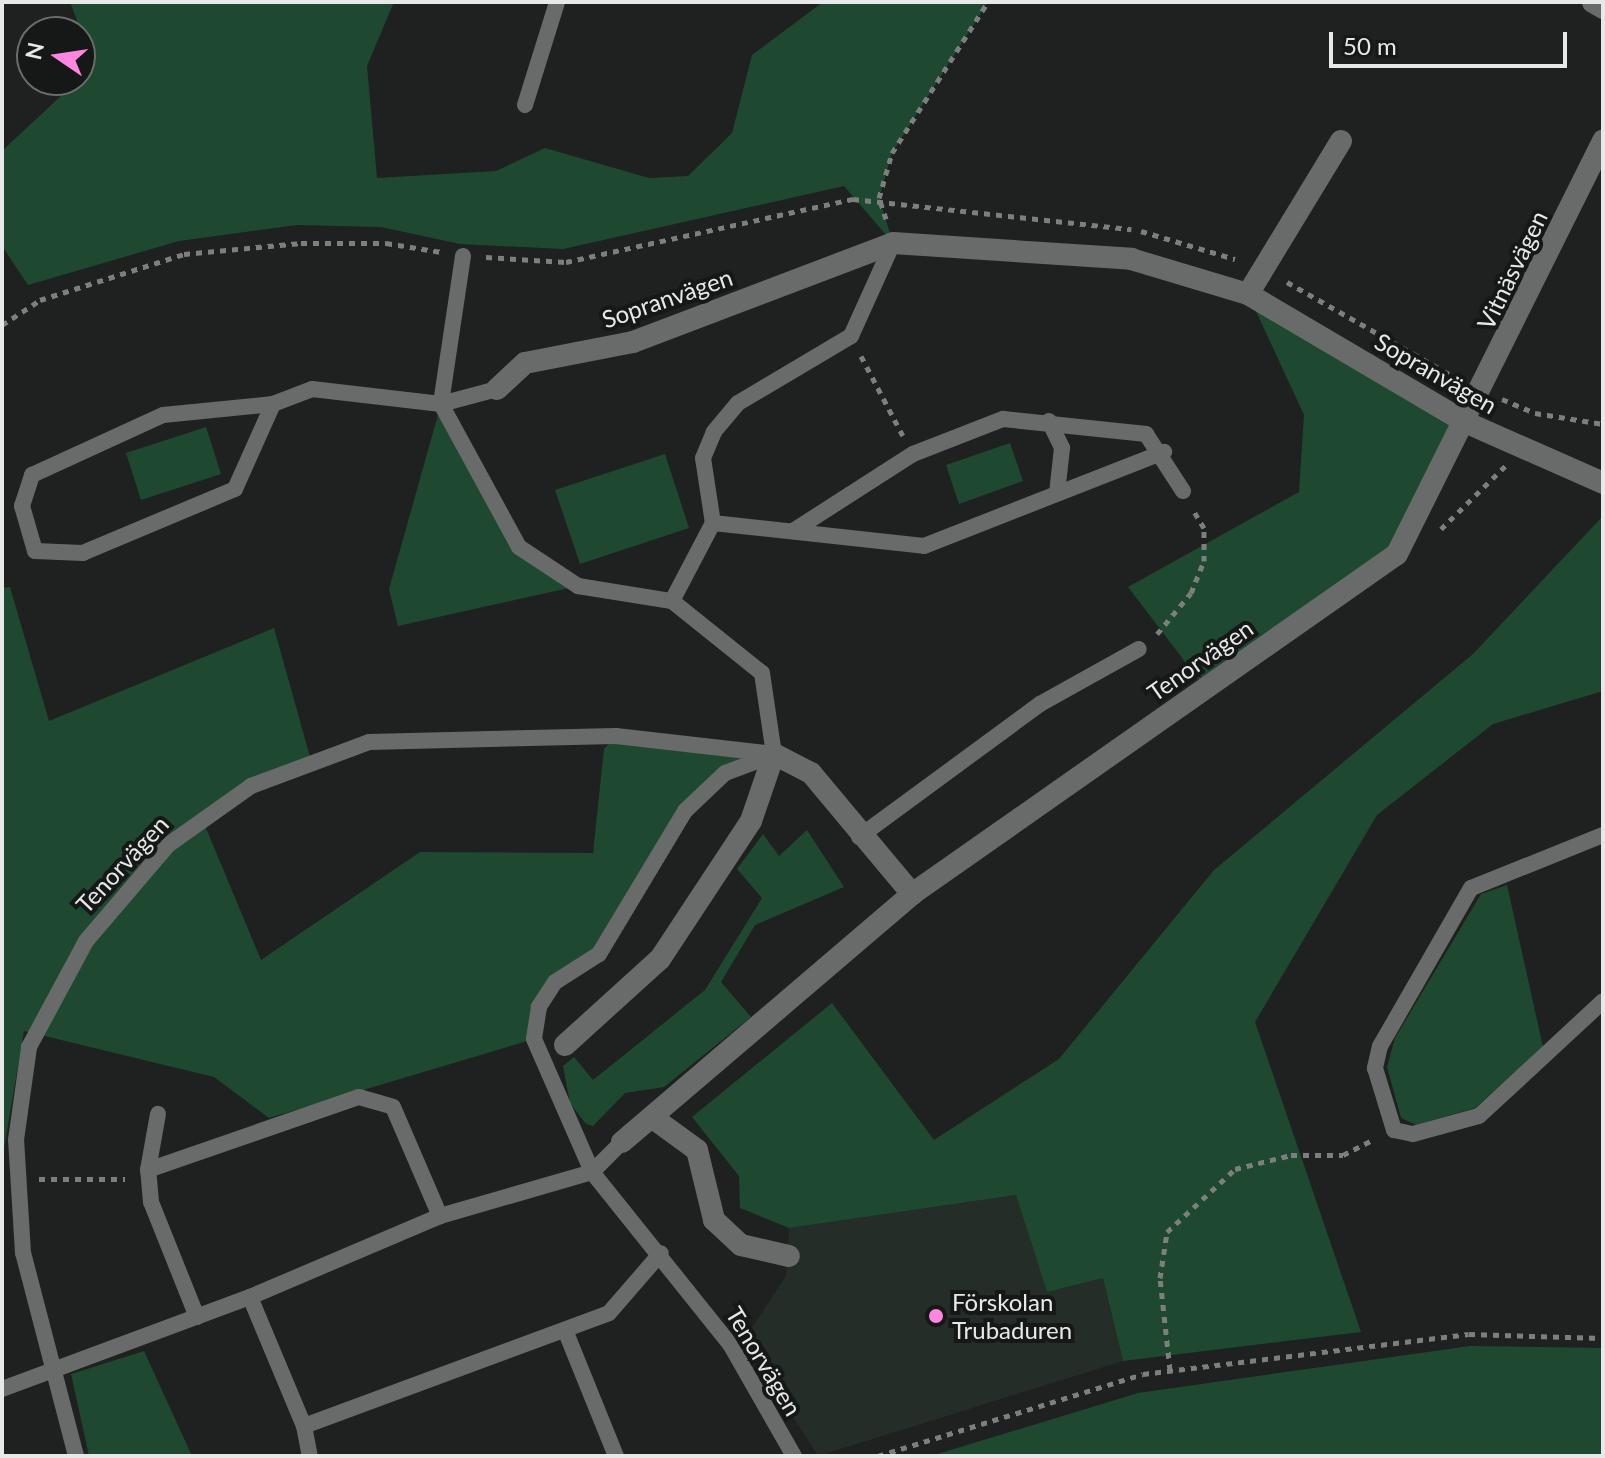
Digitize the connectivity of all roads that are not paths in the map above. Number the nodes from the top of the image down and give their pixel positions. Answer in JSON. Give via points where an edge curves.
{"nodes":[{"id":1,"x":557,"y":2,"type":"edge"},
{"id":2,"x":1593,"y":2,"type":"edge"},
{"id":3,"x":1603,"y":8,"type":"edge"},
{"id":4,"x":525,"y":105,"type":"dead end"},
{"id":5,"x":1603,"y":140,"type":"edge"},
{"id":6,"x":1341,"y":141,"type":"dead end"},
{"id":7,"x":893,"y":243,"type":"junction"},
{"id":8,"x":463,"y":256,"type":"road end"},
{"id":9,"x":1248,"y":294,"type":"junction"},
{"id":10,"x":497,"y":389,"type":"joint"},
{"id":11,"x":273,"y":404,"type":"junction"},
{"id":12,"x":441,"y":404,"type":"junction"},
{"id":13,"x":1049,"y":421,"type":"junction"},
{"id":14,"x":1465,"y":422,"type":"junction"},
{"id":15,"x":1164,"y":452,"type":"junction"},
{"id":16,"x":1603,"y":483,"type":"edge"},
{"id":17,"x":1183,"y":491,"type":"road end"},
{"id":18,"x":1057,"y":493,"type":"junction"},
{"id":19,"x":713,"y":523,"type":"junction"},
{"id":20,"x":793,"y":531,"type":"junction"},
{"id":21,"x":672,"y":601,"type":"junction"},
{"id":22,"x":1139,"y":649,"type":"road end"},
{"id":23,"x":774,"y":754,"type":"junction"},
{"id":24,"x":1603,"y":835,"type":"edge"},
{"id":25,"x":859,"y":837,"type":"junction"},
{"id":26,"x":912,"y":894,"type":"junction"},
{"id":27,"x":1603,"y":1001,"type":"edge"},
{"id":28,"x":565,"y":1045,"type":"joint"},
{"id":29,"x":543,"y":1061,"type":"junction"},
{"id":30,"x":158,"y":1114,"type":"dead end"},
{"id":31,"x":653,"y":1118,"type":"junction"},
{"id":32,"x":622,"y":1142,"type":"joint"},
{"id":33,"x":592,"y":1172,"type":"junction"},
{"id":34,"x":148,"y":1175,"type":"junction"},
{"id":35,"x":440,"y":1216,"type":"junction"},
{"id":36,"x":661,"y":1253,"type":"junction"},
{"id":37,"x":789,"y":1256,"type":"dead end"},
{"id":38,"x":250,"y":1297,"type":"junction"},
{"id":39,"x":197,"y":1317,"type":"junction"},
{"id":40,"x":565,"y":1330,"type":"junction"},
{"id":41,"x":55,"y":1369,"type":"junction"},
{"id":42,"x":2,"y":1389,"type":"edge"},
{"id":43,"x":304,"y":1426,"type":"junction"},
{"id":44,"x":76,"y":1456,"type":"edge"},
{"id":45,"x":310,"y":1456,"type":"edge"},
{"id":46,"x":616,"y":1456,"type":"edge"},
{"id":47,"x":794,"y":1456,"type":"edge"}],
"edges":[{"from":1,"to":4,"type":"lane"},
{"from":2,"to":3,"type":"street"},
{"from":5,"to":14,"type":"street","name":"Vitnäsvägen"},
{"from":6,"to":9,"type":"street"},
{"from":7,"to":9,"type":"street","name":"Sopranvägen","via":[[1131,259]]},
{"from":7,"to":10,"type":"street","name":"Sopranvägen","via":[[633,342],[525,363]]},
{"from":7,"to":19,"type":"lane","via":[[851,336],[738,403],[714,432],[703,458]]},
{"from":8,"to":12,"type":"lane"},
{"from":9,"to":14,"type":"street","name":"Sopranvägen"},
{"from":10,"to":12,"type":"lane","name":"Sopranvägen"},
{"from":11,"to":11,"type":"lane","name":"Sopranvägen","via":[[163,415],[32,475],[22,506],[35,551],[83,553],[235,489]]},
{"from":11,"to":12,"type":"lane","name":"Sopranvägen","via":[[312,389]]},
{"from":12,"to":21,"type":"lane","via":[[519,547],[578,586]]},
{"from":13,"to":15,"type":"lane","via":[[1146,434]]},
{"from":13,"to":18,"type":"lane","via":[[1062,448]]},
{"from":13,"to":20,"type":"lane","via":[[1003,419],[913,454]]},
{"from":14,"to":16,"type":"street","name":"Sopranvägen"},
{"from":14,"to":26,"type":"street","name":"Tenorvägen","via":[[1397,554]]},
{"from":15,"to":17,"type":"lane"},
{"from":15,"to":18,"type":"lane"},
{"from":18,"to":20,"type":"lane","via":[[924,546]]},
{"from":19,"to":20,"type":"lane"},
{"from":19,"to":21,"type":"lane"},
{"from":21,"to":23,"type":"lane","via":[[762,673]]},
{"from":22,"to":25,"type":"lane","name":"Tenorvägen","via":[[1040,704]]},
{"from":23,"to":25,"type":"street","name":"Tenorvägen","via":[[811,773]]},
{"from":23,"to":28,"type":"street","via":[[751,821],[660,959]]},
{"from":23,"to":29,"type":"lane","name":"Tenorvägen","via":[[725,773],[685,811],[599,954],[555,982],[539,1007],[534,1039]]},
{"from":23,"to":41,"type":"lane","name":"Tenorvägen","via":[[616,736],[500,733],[369,742],[251,786],[168,845],[86,941],[29,1047],[18,1178],[23,1253]]},
{"from":24,"to":27,"type":"lane","via":[[1471,888],[1380,1046],[1375,1068],[1394,1130],[1413,1134],[1479,1116]]},
{"from":25,"to":26,"type":"street","name":"Tenorvägen"},
{"from":26,"to":31,"type":"street","name":"Tenorvägen"},
{"from":28,"to":29,"type":"lane"},
{"from":29,"to":33,"type":"lane","name":"Tenorvägen"},
{"from":30,"to":34,"type":"lane"},
{"from":31,"to":32,"type":"street","name":"Tenorvägen"},
{"from":31,"to":37,"type":"street","via":[[697,1150],[714,1220],[741,1245]]},
{"from":32,"to":33,"type":"lane","name":"Tenorvägen"},
{"from":33,"to":35,"type":"lane","name":"Tenorvägen"},
{"from":33,"to":36,"type":"lane","name":"Tenorvägen"},
{"from":34,"to":35,"type":"lane","via":[[359,1097],[393,1107]]},
{"from":34,"to":39,"type":"lane","via":[[151,1202]]},
{"from":35,"to":38,"type":"lane","name":"Tenorvägen"},
{"from":36,"to":40,"type":"lane","via":[[609,1313]]},
{"from":36,"to":47,"type":"lane","name":"Tenorvägen","via":[[730,1344]]},
{"from":38,"to":39,"type":"lane","name":"Tenorvägen"},
{"from":38,"to":43,"type":"lane"},
{"from":39,"to":41,"type":"lane","name":"Tenorvägen"},
{"from":40,"to":43,"type":"lane","via":[[479,1355]]},
{"from":40,"to":46,"type":"lane"},
{"from":41,"to":42,"type":"lane"},
{"from":41,"to":44,"type":"lane"},
{"from":43,"to":45,"type":"lane"}]}
